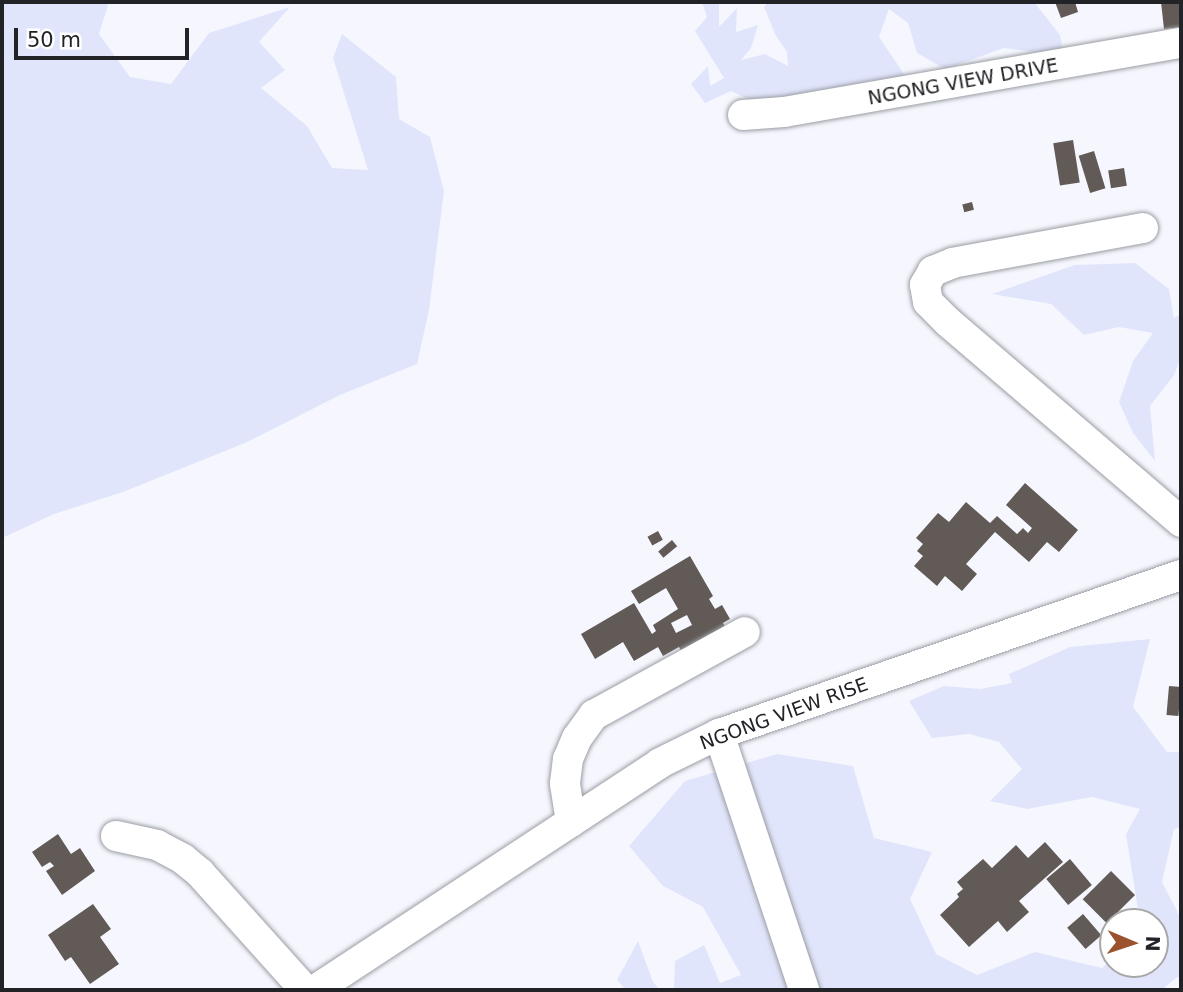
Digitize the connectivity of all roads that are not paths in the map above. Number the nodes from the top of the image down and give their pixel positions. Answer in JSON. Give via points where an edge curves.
{"nodes":[{"id":1,"x":1181,"y":43,"type":"edge"},
{"id":2,"x":743,"y":114,"type":"dead end"},
{"id":3,"x":1143,"y":228,"type":"dead end"},
{"id":4,"x":1181,"y":522,"type":"edge"},
{"id":5,"x":1181,"y":575,"type":"edge"},
{"id":6,"x":745,"y":632,"type":"dead end"},
{"id":7,"x":719,"y":734,"type":"junction"},
{"id":8,"x":571,"y":821,"type":"junction"},
{"id":9,"x":116,"y":836,"type":"dead end"},
{"id":10,"x":795,"y":986,"type":"edge"},
{"id":11,"x":305,"y":990,"type":"edge"},
{"id":12,"x":315,"y":990,"type":"edge"}],
"edges":[{"from":1,"to":2,"type":"street","name":"NGONG VIEW DRIVE","via":[[810,108]]},
{"from":3,"to":4,"type":"street","via":[[953,263],[933,271],[925,285],[928,302],[948,322]]},
{"from":5,"to":7,"type":"street","name":"NGONG VIEW RISE"},
{"from":6,"to":8,"type":"street","via":[[594,715],[568,760],[565,783]]},
{"from":7,"to":8,"type":"street","name":"NGONG VIEW RISE","via":[[660,763]]},
{"from":7,"to":10,"type":"street"},
{"from":8,"to":12,"type":"street","name":"NGONG VIEW RISE"},
{"from":9,"to":11,"type":"street","via":[[157,845],[192,866]]}]}
